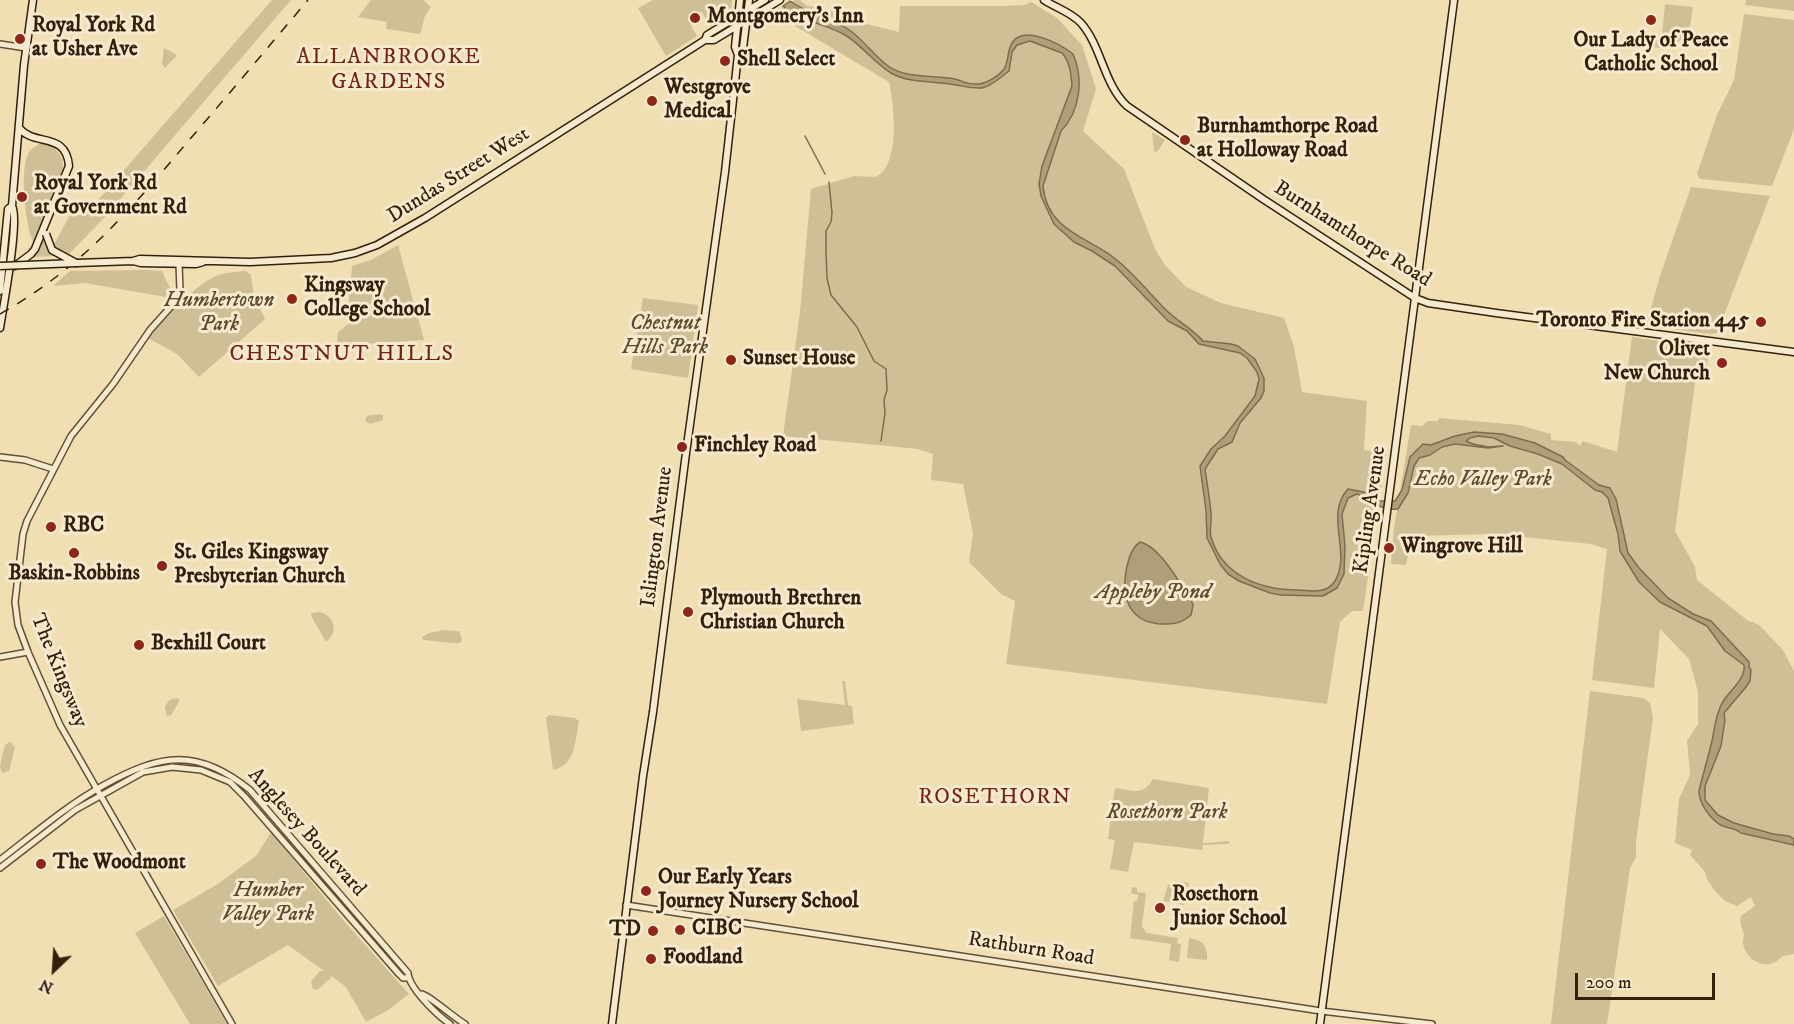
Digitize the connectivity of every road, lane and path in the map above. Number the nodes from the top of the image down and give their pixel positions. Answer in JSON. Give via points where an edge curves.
{"nodes":[{"id":1,"x":33,"y":0,"type":"edge"},
{"id":2,"x":740,"y":0,"type":"edge"},
{"id":3,"x":749,"y":0,"type":"edge"},
{"id":4,"x":765,"y":0,"type":"edge"},
{"id":5,"x":780,"y":0,"type":"edge"},
{"id":6,"x":1044,"y":0,"type":"edge"},
{"id":7,"x":1454,"y":0,"type":"edge"},
{"id":8,"x":748,"y":10,"type":"junction"},
{"id":9,"x":739,"y":16,"type":"junction"},
{"id":10,"x":747,"y":21,"type":"junction"},
{"id":11,"x":738,"y":26,"type":"junction"},
{"id":12,"x":723,"y":35,"type":"junction"},
{"id":13,"x":705,"y":40,"type":"junction"},
{"id":14,"x":0,"y":44,"type":"edge"},
{"id":15,"x":735,"y":47,"type":"junction"},
{"id":16,"x":26,"y":48,"type":"junction"},
{"id":17,"x":738,"y":55,"type":"junction"},
{"id":18,"x":19,"y":128,"type":"junction"},
{"id":19,"x":32,"y":138,"type":"junction"},
{"id":20,"x":17,"y":151,"type":"junction"},
{"id":21,"x":12,"y":206,"type":"junction"},
{"id":22,"x":0,"y":218,"type":"edge"},
{"id":23,"x":8,"y":219,"type":"junction"},
{"id":24,"x":44,"y":234,"type":"junction"},
{"id":25,"x":133,"y":261,"type":"junction"},
{"id":26,"x":204,"y":262,"type":"junction"},
{"id":27,"x":77,"y":263,"type":"junction"},
{"id":28,"x":179,"y":264,"type":"junction"},
{"id":29,"x":15,"y":266,"type":"junction"},
{"id":30,"x":1,"y":272,"type":"edge"},
{"id":31,"x":0,"y":291,"type":"edge"},
{"id":32,"x":1415,"y":298,"type":"junction"},
{"id":33,"x":0,"y":328,"type":"edge"},
{"id":34,"x":1794,"y":352,"type":"edge"},
{"id":35,"x":0,"y":457,"type":"edge"},
{"id":36,"x":53,"y":469,"type":"junction"},
{"id":37,"x":28,"y":652,"type":"junction"},
{"id":38,"x":0,"y":657,"type":"edge"},
{"id":39,"x":98,"y":792,"type":"junction"},
{"id":40,"x":0,"y":860,"type":"edge"},
{"id":41,"x":0,"y":868,"type":"edge"},
{"id":42,"x":626,"y":905,"type":"junction"},
{"id":43,"x":421,"y":994,"type":"junction"},
{"id":44,"x":1322,"y":1011,"type":"junction"},
{"id":45,"x":232,"y":1024,"type":"edge"},
{"id":46,"x":450,"y":1024,"type":"edge"},
{"id":47,"x":465,"y":1024,"type":"edge"},
{"id":48,"x":612,"y":1024,"type":"edge"},
{"id":49,"x":1320,"y":1024,"type":"edge"},
{"id":50,"x":1432,"y":1024,"type":"edge"}],
"edges":[{"from":1,"to":16,"type":"main road"},
{"from":2,"to":9,"type":"main road","name":"Islington Avenue"},
{"from":3,"to":8,"type":"main road","name":"Islington Avenue"},
{"from":4,"to":8,"type":"main road","name":"Dundas Street West"},
{"from":5,"to":10,"type":"main road","name":"Dundas Street West"},
{"from":6,"to":32,"type":"main road","name":"Burnhamthorpe Road","via":[[1080,23],[1092,39],[1115,91],[1127,106]]},
{"from":7,"to":32,"type":"main road","name":"Kipling Avenue"},
{"from":8,"to":9,"type":"main road","name":"Dundas Street West"},
{"from":8,"to":10,"type":"main road","name":"Islington Avenue"},
{"from":9,"to":11,"type":"main road","name":"Islington Avenue"},
{"from":9,"to":13,"type":"main road","name":"Dundas Street West","via":[[707,34]]},
{"from":10,"to":11,"type":"main road","name":"Dundas Street West"},
{"from":10,"to":17,"type":"main road","name":"Islington Avenue","via":[[743,48]]},
{"from":11,"to":12,"type":"main road","name":"Dundas Street West"},
{"from":11,"to":15,"type":"main road","name":"Islington Avenue"},
{"from":12,"to":13,"type":"main road","name":"Dundas Street West"},
{"from":12,"to":15,"type":"main road","via":[[731,38]]},
{"from":13,"to":26,"type":"main road","name":"Dundas Street West","via":[[377,245],[331,258]]},
{"from":14,"to":16,"type":"street"},
{"from":15,"to":17,"type":"main road","name":"Islington Avenue"},
{"from":16,"to":18,"type":"main road"},
{"from":17,"to":42,"type":"main road","name":"Islington Avenue"},
{"from":18,"to":19,"type":"main road"},
{"from":18,"to":20,"type":"main road"},
{"from":19,"to":20,"type":"main road"},
{"from":19,"to":24,"type":"main road","via":[[56,143],[69,162]]},
{"from":20,"to":21,"type":"main road"},
{"from":21,"to":23,"type":"main road"},
{"from":21,"to":33,"type":"main road","via":[[13,235]]},
{"from":22,"to":23,"type":"street"},
{"from":23,"to":30,"type":"main road"},
{"from":24,"to":27,"type":"main road","bridge":true,"via":[[52,250]]},
{"from":24,"to":29,"type":"main road","via":[[32,255]]},
{"from":25,"to":26,"type":"main road","name":"Dundas Street West"},
{"from":25,"to":27,"type":"main road","name":"Dundas Street West"},
{"from":25,"to":28,"type":"main road","name":"Dundas Street West"},
{"from":26,"to":28,"type":"main road","name":"Dundas Street West"},
{"from":27,"to":29,"type":"main road","name":"Dundas Street West","bridge":true},
{"from":28,"to":36,"type":"street","name":"The Kingsway","via":[[180,290],[175,302],[77,428]]},
{"from":29,"to":30,"type":"main road","name":"Dundas Street West","bridge":true},
{"from":30,"to":31,"type":"main road"},
{"from":32,"to":34,"type":"main road","name":"Burnhamthorpe Road","via":[[1508,315]]},
{"from":32,"to":44,"type":"main road","name":"Kipling Avenue"},
{"from":35,"to":36,"type":"street"},
{"from":36,"to":37,"type":"street","name":"The Kingsway","via":[[25,524],[21,542],[15,602]]},
{"from":37,"to":38,"type":"street"},
{"from":37,"to":39,"type":"street","name":"The Kingsway","via":[[60,725]]},
{"from":39,"to":40,"type":"street","name":"Anglesey Boulevard","via":[[55,816]]},
{"from":39,"to":41,"type":"street","name":"Anglesey Boulevard"},
{"from":39,"to":43,"type":"street","name":"Anglesey Boulevard","via":[[143,772],[172,767],[201,770],[230,783]]},
{"from":39,"to":45,"type":"street","name":"The Kingsway"},
{"from":42,"to":44,"type":"street","name":"Rathburn Road"},
{"from":42,"to":48,"type":"main road","name":"Islington Avenue"},
{"from":43,"to":46,"type":"street","name":"Anglesey Boulevard","via":[[427,1005]]},
{"from":43,"to":47,"type":"street","name":"Anglesey Boulevard"},
{"from":44,"to":49,"type":"main road","name":"Kipling Avenue"},
{"from":44,"to":50,"type":"street","name":"Rathburn Road"}]}
